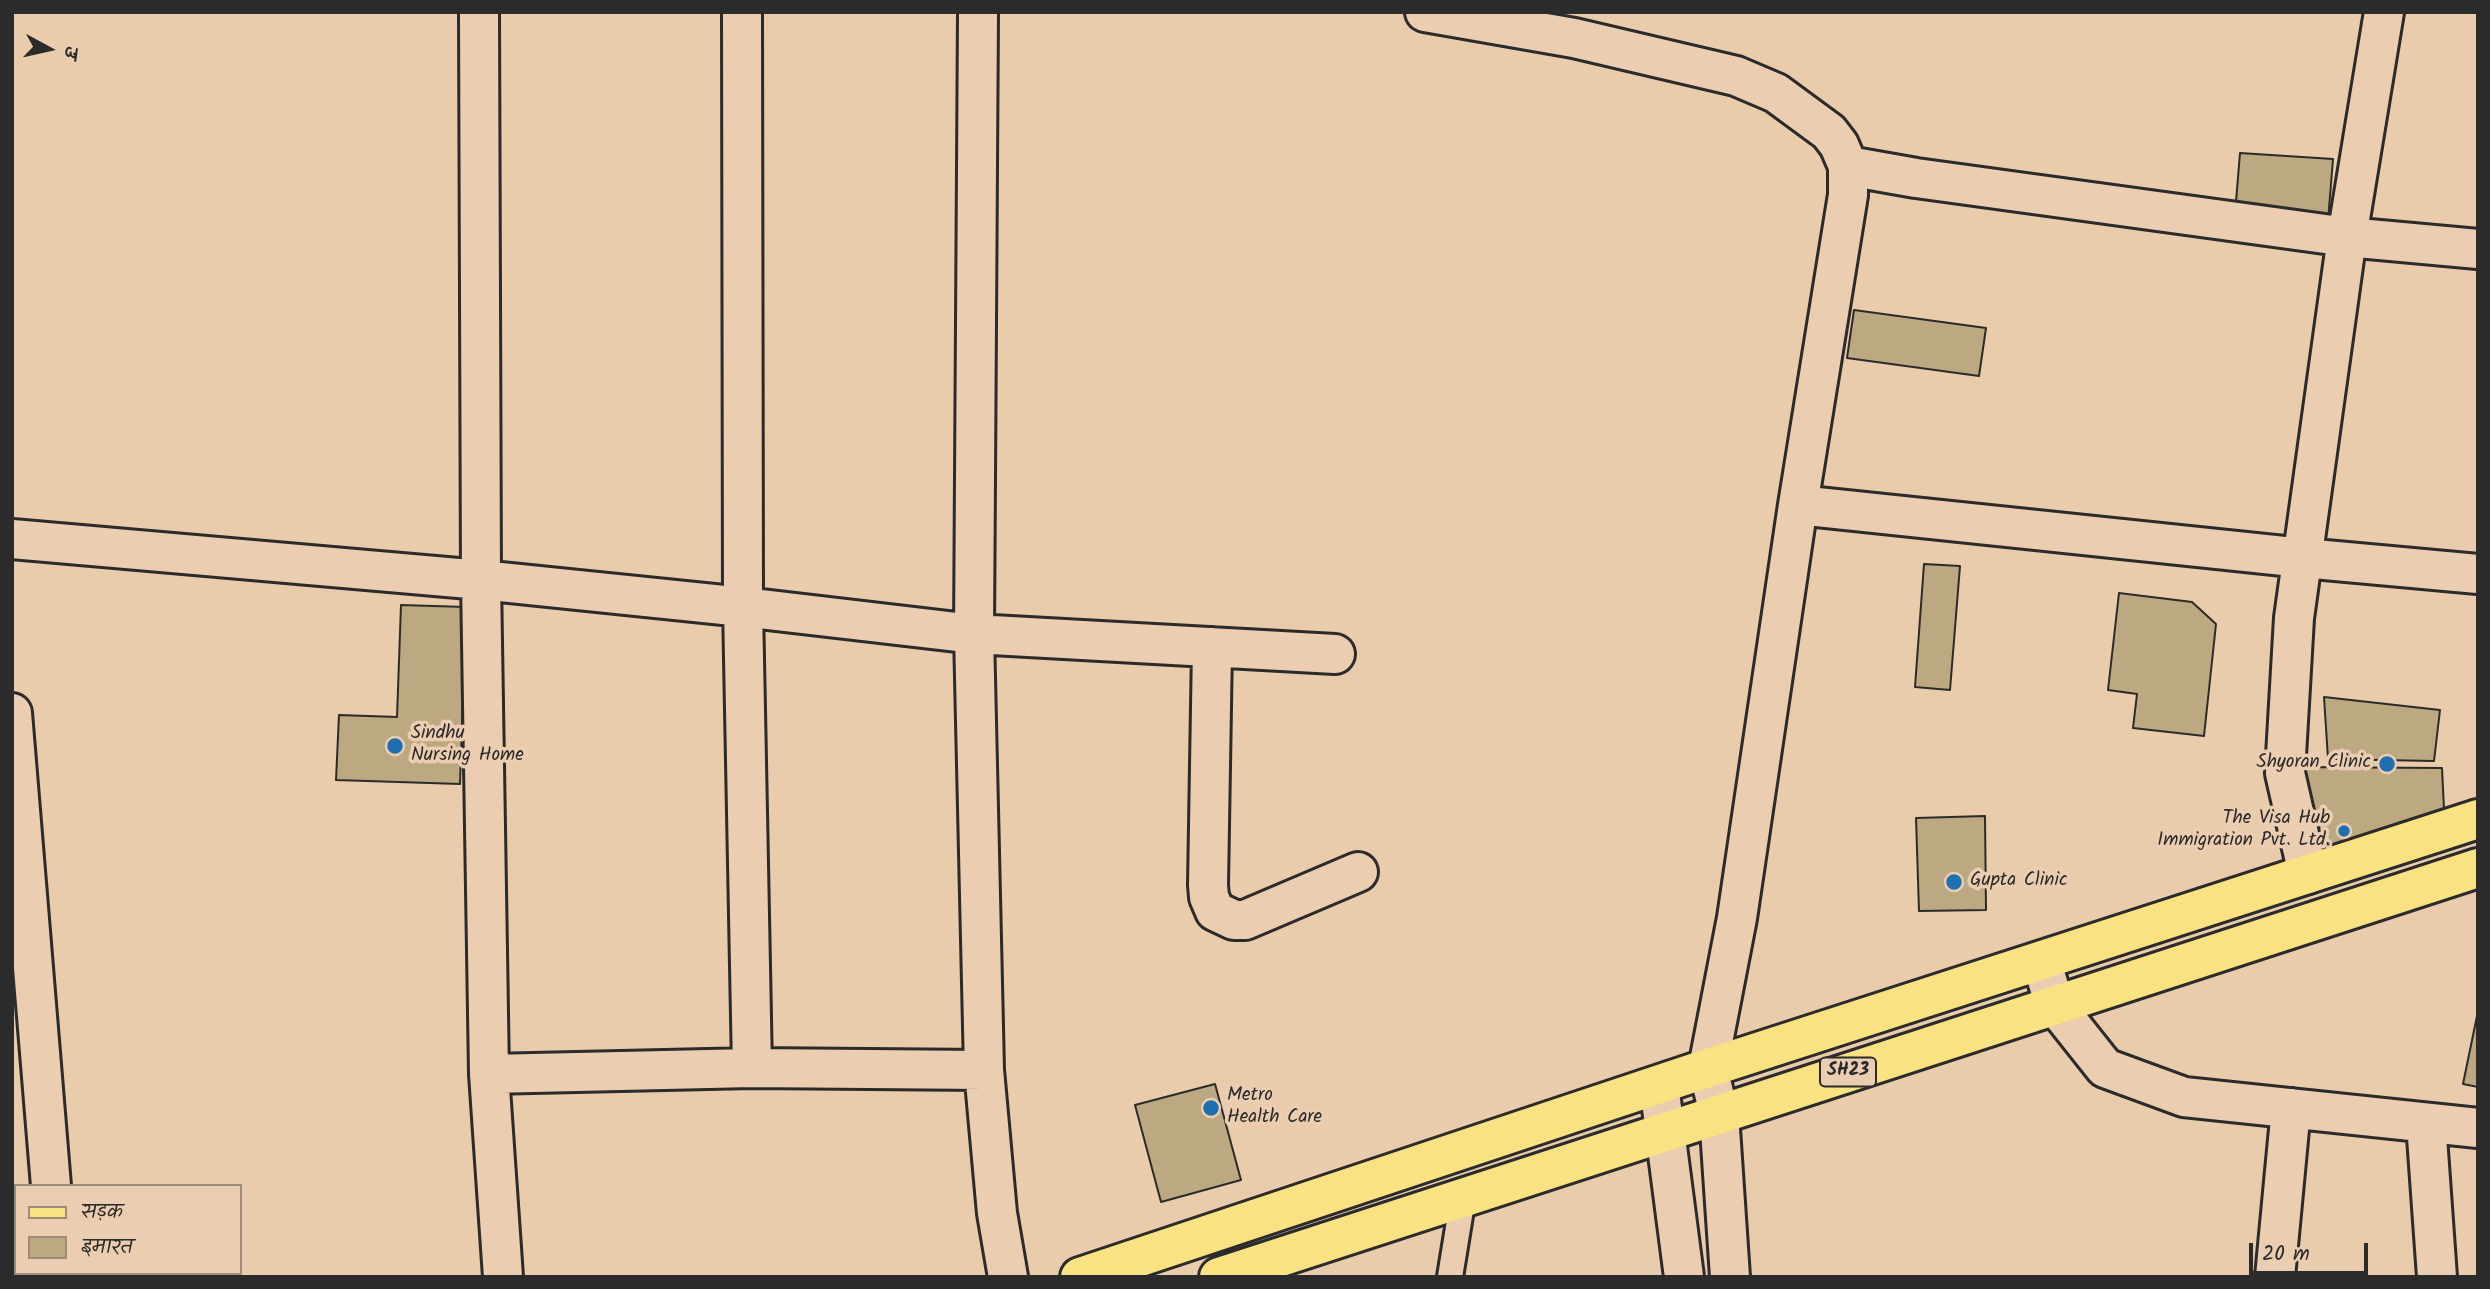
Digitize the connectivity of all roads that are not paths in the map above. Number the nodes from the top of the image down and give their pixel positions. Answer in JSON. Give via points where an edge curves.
{"nodes":[{"id":1,"x":479,"y":12,"type":"edge"},
{"id":2,"x":742,"y":12,"type":"edge"},
{"id":3,"x":978,"y":12,"type":"edge"},
{"id":4,"x":1425,"y":12,"type":"edge"},
{"id":5,"x":2384,"y":12,"type":"edge"},
{"id":6,"x":1575,"y":25,"type":"edge"},
{"id":7,"x":1848,"y":166,"type":"junction"},
{"id":8,"x":2347,"y":237,"type":"junction"},
{"id":9,"x":2478,"y":249,"type":"edge"},
{"id":10,"x":1798,"y":505,"type":"junction"},
{"id":11,"x":12,"y":539,"type":"edge"},
{"id":12,"x":2303,"y":558,"type":"junction"},
{"id":13,"x":2478,"y":574,"type":"edge"},
{"id":14,"x":481,"y":580,"type":"junction"},
{"id":15,"x":743,"y":607,"type":"junction"},
{"id":16,"x":974,"y":634,"type":"junction"},
{"id":17,"x":1212,"y":647,"type":"junction"},
{"id":18,"x":1335,"y":654,"type":"dead end"},
{"id":19,"x":12,"y":713,"type":"edge"},
{"id":20,"x":2478,"y":819,"type":"edge"},
{"id":21,"x":2478,"y":867,"type":"edge"},
{"id":22,"x":1358,"y":872,"type":"dead end"},
{"id":23,"x":2308,"y":874,"type":"junction"},
{"id":24,"x":2041,"y":961,"type":"junction"},
{"id":25,"x":2055,"y":1005,"type":"junction"},
{"id":26,"x":752,"y":1068,"type":"junction"},
{"id":27,"x":1708,"y":1068,"type":"junction"},
{"id":28,"x":984,"y":1070,"type":"junction"},
{"id":29,"x":489,"y":1074,"type":"junction"},
{"id":30,"x":1659,"y":1085,"type":"junction"},
{"id":31,"x":2291,"y":1108,"type":"junction"},
{"id":32,"x":1719,"y":1114,"type":"junction"},
{"id":33,"x":2426,"y":1122,"type":"junction"},
{"id":34,"x":2478,"y":1128,"type":"edge"},
{"id":35,"x":1666,"y":1131,"type":"junction"},
{"id":36,"x":51,"y":1184,"type":"edge"},
{"id":37,"x":1463,"y":1197,"type":"junction"},
{"id":38,"x":503,"y":1277,"type":"edge"},
{"id":39,"x":1008,"y":1277,"type":"edge"},
{"id":40,"x":1080,"y":1277,"type":"edge"},
{"id":41,"x":1219,"y":1277,"type":"edge"},
{"id":42,"x":1450,"y":1277,"type":"edge"},
{"id":43,"x":1684,"y":1277,"type":"edge"},
{"id":44,"x":1730,"y":1277,"type":"edge"},
{"id":45,"x":2275,"y":1277,"type":"edge"},
{"id":46,"x":2437,"y":1277,"type":"edge"}],
"edges":[{"from":1,"to":14,"type":"street"},
{"from":2,"to":15,"type":"street"},
{"from":3,"to":16,"type":"street"},
{"from":4,"to":6,"type":"street"},
{"from":5,"to":8,"type":"street"},
{"from":6,"to":7,"type":"street","via":[[1776,93],[1829,132]]},
{"from":7,"to":8,"type":"street"},
{"from":7,"to":10,"type":"street","via":[[1849,195]]},
{"from":8,"to":9,"type":"street"},
{"from":8,"to":12,"type":"street"},
{"from":10,"to":12,"type":"street"},
{"from":10,"to":27,"type":"street","via":[[1737,918]]},
{"from":11,"to":14,"type":"street"},
{"from":12,"to":13,"type":"street"},
{"from":12,"to":23,"type":"street","via":[[2294,618],[2285,773]]},
{"from":14,"to":15,"type":"street"},
{"from":14,"to":29,"type":"street"},
{"from":15,"to":16,"type":"street"},
{"from":15,"to":26,"type":"street"},
{"from":16,"to":17,"type":"street"},
{"from":16,"to":28,"type":"street"},
{"from":17,"to":18,"type":"street"},
{"from":17,"to":22,"type":"street","via":[[1208,885],[1214,911],[1245,920]]},
{"from":19,"to":36,"type":"street"},
{"from":20,"to":23,"type":"main road"},
{"from":21,"to":25,"type":"main road","number":"SH23"},
{"from":23,"to":24,"type":"main road"},
{"from":24,"to":25,"type":"street"},
{"from":24,"to":27,"type":"main road"},
{"from":25,"to":31,"type":"street","via":[[2105,1068],[2184,1097]]},
{"from":25,"to":32,"type":"main road","number":"SH23"},
{"from":26,"to":28,"type":"street"},
{"from":26,"to":29,"type":"street"},
{"from":27,"to":30,"type":"main road"},
{"from":27,"to":32,"type":"street"},
{"from":28,"to":39,"type":"street","via":[[997,1213]]},
{"from":29,"to":38,"type":"street"},
{"from":30,"to":35,"type":"street"},
{"from":30,"to":40,"type":"main road"},
{"from":31,"to":33,"type":"street"},
{"from":31,"to":45,"type":"street"},
{"from":32,"to":35,"type":"main road","number":"SH23"},
{"from":32,"to":44,"type":"street"},
{"from":33,"to":34,"type":"street"},
{"from":33,"to":46,"type":"street"},
{"from":35,"to":37,"type":"main road","number":"SH23"},
{"from":35,"to":43,"type":"street"},
{"from":37,"to":41,"type":"main road","number":"SH23"},
{"from":37,"to":42,"type":"lane"}]}
